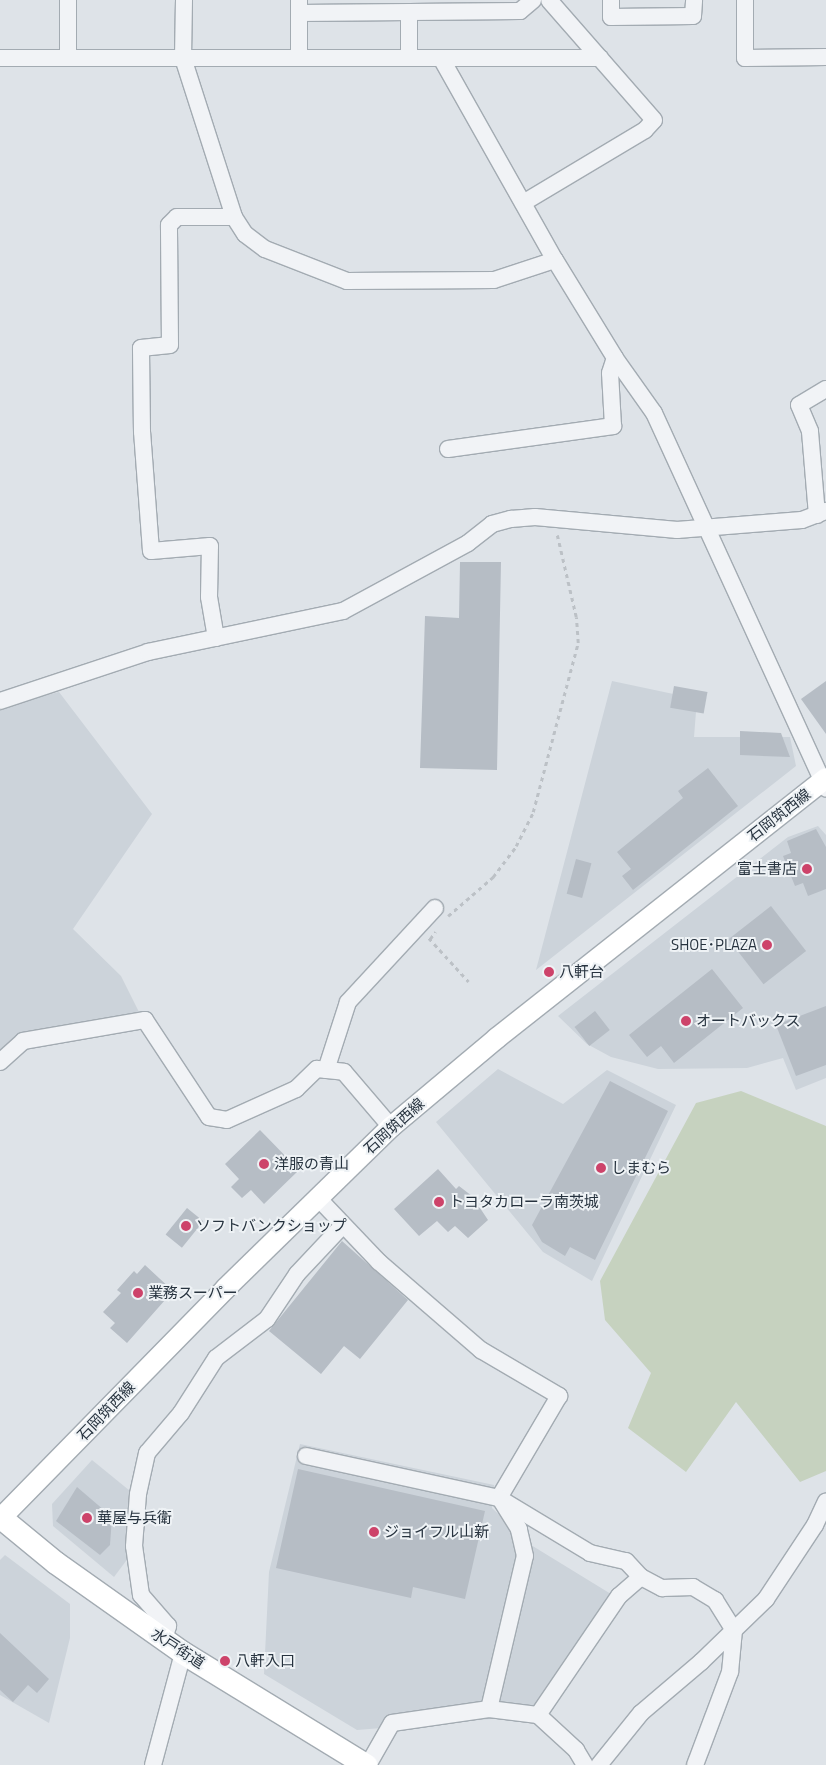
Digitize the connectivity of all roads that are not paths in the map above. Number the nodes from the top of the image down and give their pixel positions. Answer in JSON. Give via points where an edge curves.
{"nodes":[{"id":1,"x":68,"y":0,"type":"edge"},
{"id":2,"x":184,"y":0,"type":"edge"},
{"id":3,"x":532,"y":0,"type":"edge"},
{"id":4,"x":549,"y":0,"type":"edge"},
{"id":5,"x":611,"y":0,"type":"edge"},
{"id":6,"x":694,"y":0,"type":"edge"},
{"id":7,"x":745,"y":0,"type":"edge"},
{"id":8,"x":299,"y":6,"type":"edge"},
{"id":9,"x":409,"y":13,"type":"junction"},
{"id":10,"x":826,"y":57,"type":"edge"},
{"id":11,"x":0,"y":58,"type":"edge"},
{"id":12,"x":68,"y":58,"type":"junction"},
{"id":13,"x":183,"y":58,"type":"junction"},
{"id":14,"x":299,"y":58,"type":"junction"},
{"id":15,"x":409,"y":58,"type":"junction"},
{"id":16,"x":440,"y":58,"type":"junction"},
{"id":17,"x":600,"y":58,"type":"junction"},
{"id":18,"x":523,"y":203,"type":"junction"},
{"id":19,"x":234,"y":217,"type":"junction"},
{"id":20,"x":555,"y":260,"type":"junction"},
{"id":21,"x":616,"y":358,"type":"junction"},
{"id":22,"x":826,"y":389,"type":"edge"},
{"id":23,"x":448,"y":449,"type":"dead end"},
{"id":24,"x":821,"y":513,"type":"edge"},
{"id":25,"x":707,"y":525,"type":"junction"},
{"id":26,"x":216,"y":638,"type":"junction"},
{"id":27,"x":0,"y":700,"type":"edge"},
{"id":28,"x":825,"y":783,"type":"edge"},
{"id":29,"x":439,"y":914,"type":"road end"},
{"id":30,"x":0,"y":1062,"type":"edge"},
{"id":31,"x":326,"y":1070,"type":"junction"},
{"id":32,"x":391,"y":1127,"type":"junction"},
{"id":33,"x":318,"y":1198,"type":"junction"},
{"id":34,"x":343,"y":1225,"type":"junction"},
{"id":35,"x":306,"y":1456,"type":"dead end"},
{"id":36,"x":499,"y":1498,"type":"junction"},
{"id":37,"x":826,"y":1500,"type":"edge"},
{"id":38,"x":0,"y":1519,"type":"edge"},
{"id":39,"x":642,"y":1577,"type":"junction"},
{"id":40,"x":734,"y":1630,"type":"junction"},
{"id":41,"x":164,"y":1640,"type":"junction"},
{"id":42,"x":183,"y":1653,"type":"junction"},
{"id":43,"x":489,"y":1709,"type":"junction"},
{"id":44,"x":538,"y":1715,"type":"junction"},
{"id":45,"x":153,"y":1765,"type":"edge"},
{"id":46,"x":367,"y":1765,"type":"edge"},
{"id":47,"x":585,"y":1765,"type":"edge"},
{"id":48,"x":599,"y":1765,"type":"edge"},
{"id":49,"x":695,"y":1765,"type":"edge"}],
"edges":[{"from":1,"to":12,"type":"street"},
{"from":2,"to":13,"type":"street"},
{"from":3,"to":9,"type":"street","via":[[520,11]]},
{"from":4,"to":17,"type":"street"},
{"from":5,"to":6,"type":"street","via":[[611,17],[694,16]]},
{"from":7,"to":10,"type":"street","via":[[745,58]]},
{"from":8,"to":9,"type":"street"},
{"from":8,"to":14,"type":"street"},
{"from":9,"to":15,"type":"street"},
{"from":11,"to":12,"type":"street"},
{"from":12,"to":13,"type":"street"},
{"from":13,"to":14,"type":"street"},
{"from":13,"to":19,"type":"street"},
{"from":14,"to":15,"type":"street"},
{"from":15,"to":16,"type":"street"},
{"from":16,"to":17,"type":"street"},
{"from":16,"to":18,"type":"street"},
{"from":17,"to":18,"type":"street","via":[[654,120],[646,130]]},
{"from":18,"to":20,"type":"street"},
{"from":19,"to":20,"type":"street","via":[[245,234],[265,249],[347,281],[494,280]]},
{"from":19,"to":26,"type":"street","via":[[177,217],[169,225],[170,346],[141,348],[142,432],[151,551],[210,546],[209,597]]},
{"from":20,"to":21,"type":"street"},
{"from":21,"to":23,"type":"street","via":[[610,372],[613,426]]},
{"from":21,"to":25,"type":"street","via":[[654,413]]},
{"from":22,"to":24,"type":"street","via":[[799,405],[810,431]]},
{"from":24,"to":25,"type":"street","via":[[782,522]]},
{"from":25,"to":26,"type":"street","via":[[657,530],[555,518],[511,518],[492,524],[468,543],[343,611]]},
{"from":25,"to":28,"type":"street"},
{"from":26,"to":27,"type":"street","via":[[148,652]]},
{"from":28,"to":32,"type":"main road","name":"石岡筑西線","via":[[497,1038]]},
{"from":29,"to":31,"type":"street","via":[[418,926],[348,1002]]},
{"from":30,"to":31,"type":"street","via":[[23,1041],[145,1020],[209,1117],[227,1120],[296,1088],[317,1070]]},
{"from":31,"to":32,"type":"street","via":[[344,1072]]},
{"from":32,"to":33,"type":"main road","name":"石岡筑西線"},
{"from":33,"to":34,"type":"street"},
{"from":33,"to":38,"type":"main road","name":"石岡筑西線"},
{"from":34,"to":36,"type":"street","via":[[380,1262],[481,1350],[559,1396]]},
{"from":34,"to":41,"type":"street","via":[[297,1274],[267,1319],[216,1358],[181,1413],[148,1453],[138,1494],[134,1546],[141,1595],[168,1626]]},
{"from":35,"to":36,"type":"street"},
{"from":36,"to":39,"type":"street","via":[[590,1552],[626,1561]]},
{"from":36,"to":43,"type":"street","via":[[519,1529],[524,1556]]},
{"from":37,"to":40,"type":"street","via":[[816,1525],[766,1599]]},
{"from":38,"to":41,"type":"highway","name":"水戸街道"},
{"from":39,"to":40,"type":"street","via":[[662,1588],[693,1587],[715,1600]]},
{"from":39,"to":44,"type":"street","via":[[619,1596]]},
{"from":40,"to":48,"type":"street","via":[[641,1713]]},
{"from":40,"to":49,"type":"street","via":[[730,1672]]},
{"from":41,"to":42,"type":"highway","name":"水戸街道"},
{"from":42,"to":45,"type":"street"},
{"from":42,"to":46,"type":"highway","name":"水戸街道"},
{"from":43,"to":44,"type":"street"},
{"from":43,"to":46,"type":"street","via":[[392,1723]]},
{"from":44,"to":47,"type":"street","via":[[576,1750]]}]}
